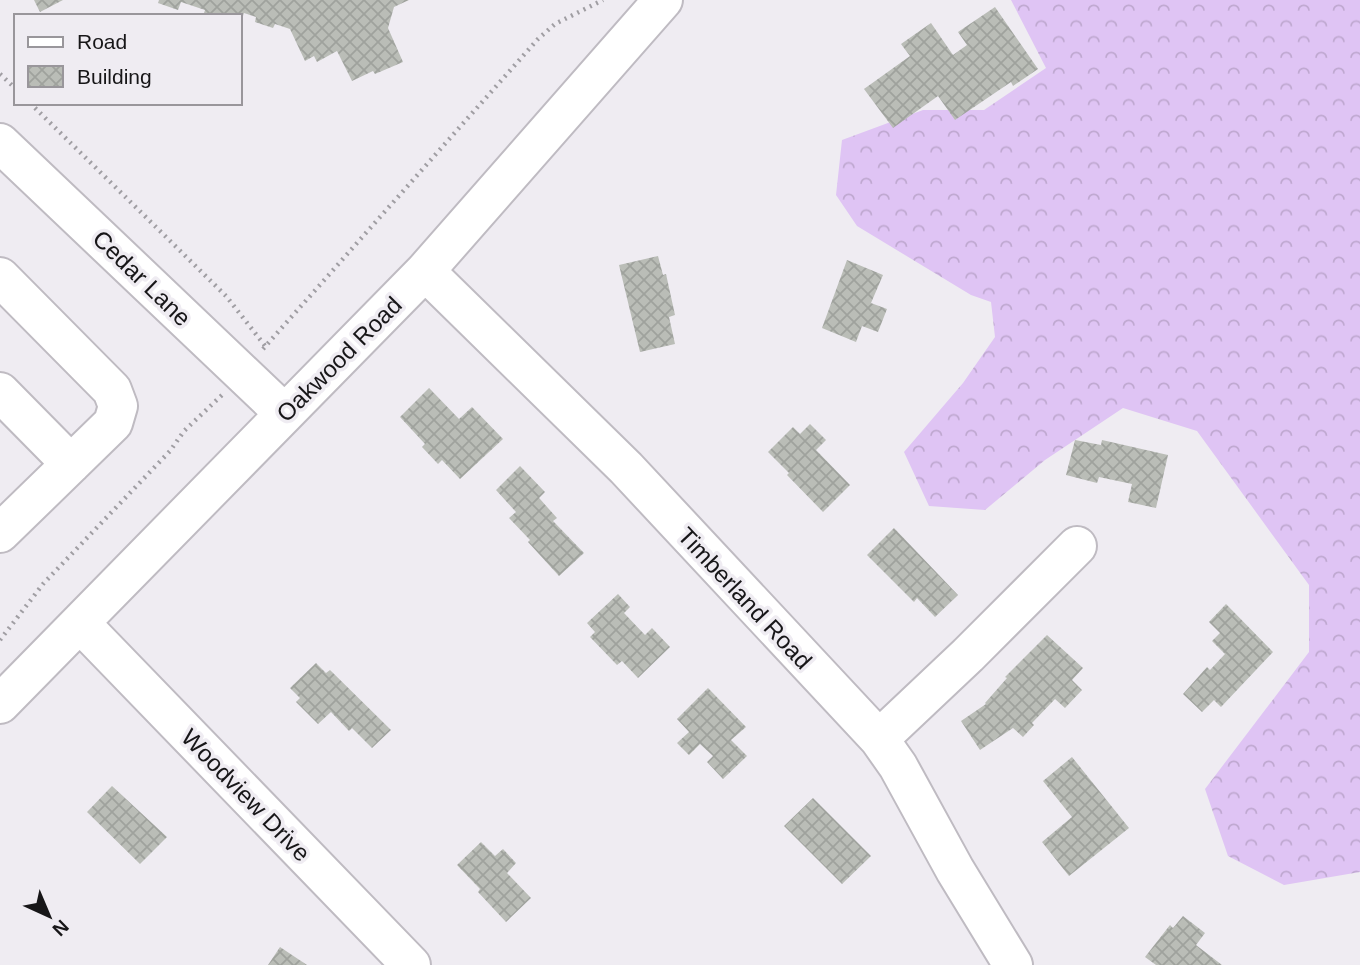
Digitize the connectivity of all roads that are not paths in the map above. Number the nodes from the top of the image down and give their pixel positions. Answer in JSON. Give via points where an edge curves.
{"nodes":[{"id":1,"x":663,"y":0,"type":"edge"},
{"id":2,"x":0,"y":143,"type":"edge"},
{"id":3,"x":425,"y":271,"type":"junction"},
{"id":4,"x":0,"y":276,"type":"edge"},
{"id":5,"x":0,"y":392,"type":"edge"},
{"id":6,"x":284,"y":413,"type":"junction"},
{"id":7,"x":71,"y":464,"type":"junction"},
{"id":8,"x":0,"y":533,"type":"edge"},
{"id":9,"x":1077,"y":546,"type":"dead end"},
{"id":10,"x":81,"y":624,"type":"junction"},
{"id":11,"x":0,"y":704,"type":"edge"},
{"id":12,"x":879,"y":739,"type":"junction"},
{"id":13,"x":411,"y":965,"type":"edge"},
{"id":14,"x":1013,"y":965,"type":"edge"}],
"edges":[{"from":1,"to":3,"type":"street","name":"Oakwood Road"},
{"from":2,"to":6,"type":"street","name":"Cedar Lane"},
{"from":3,"to":6,"type":"street","name":"Oakwood Road"},
{"from":3,"to":12,"type":"street","name":"Timberland Road","via":[[626,468]]},
{"from":4,"to":7,"type":"street","via":[[112,390],[118,406],[113,423]]},
{"from":5,"to":7,"type":"street"},
{"from":6,"to":10,"type":"street","name":"Oakwood Road"},
{"from":7,"to":8,"type":"street"},
{"from":9,"to":12,"type":"street"},
{"from":10,"to":11,"type":"street","name":"Oakwood Road"},
{"from":10,"to":13,"type":"street","name":"Woodview Drive"},
{"from":12,"to":14,"type":"street","name":"Timberland Road"}]}
